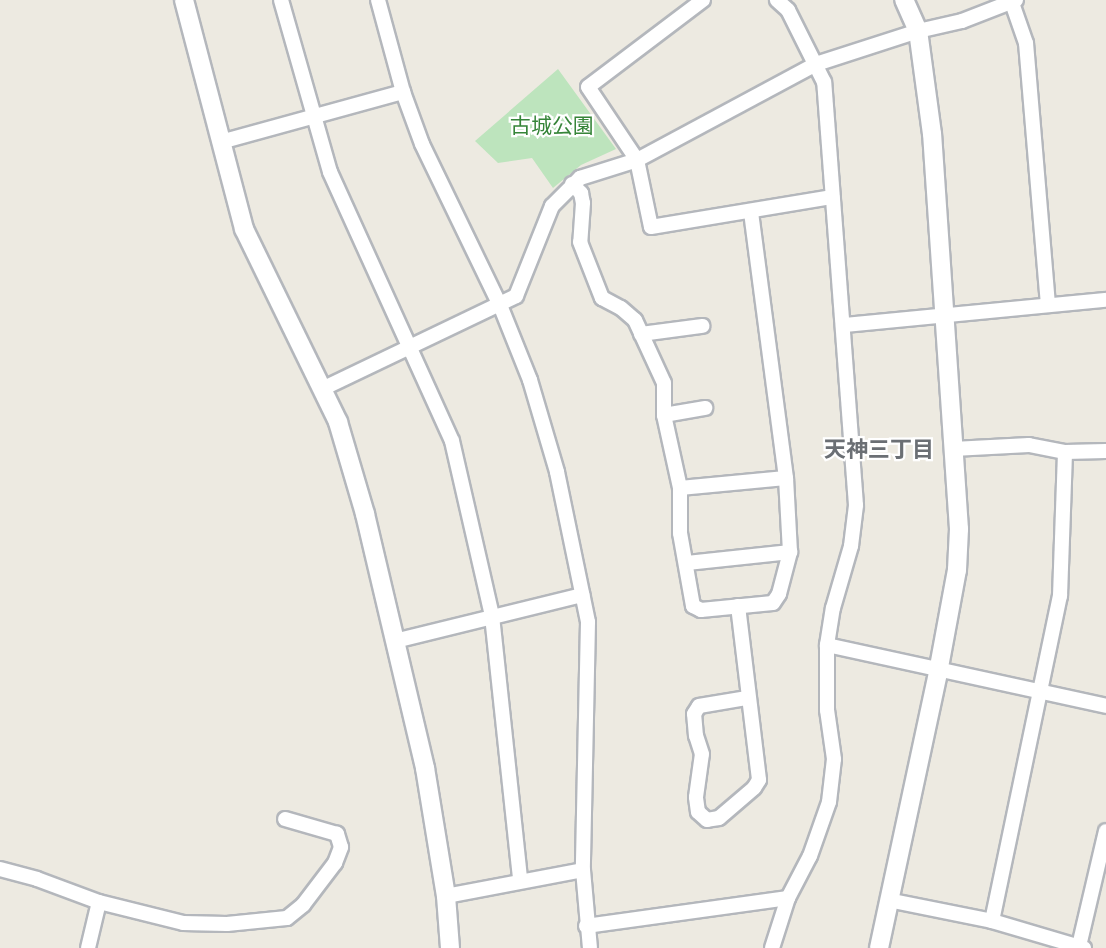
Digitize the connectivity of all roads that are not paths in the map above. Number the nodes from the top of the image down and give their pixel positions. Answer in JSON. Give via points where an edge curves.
{"nodes":[{"id":1,"x":184,"y":0,"type":"edge"},
{"id":2,"x":281,"y":0,"type":"edge"},
{"id":3,"x":378,"y":0,"type":"edge"},
{"id":4,"x":703,"y":0,"type":"edge"},
{"id":5,"x":777,"y":0,"type":"edge"},
{"id":6,"x":904,"y":0,"type":"edge"},
{"id":7,"x":1013,"y":1,"type":"edge"},
{"id":8,"x":918,"y":31,"type":"junction"},
{"id":9,"x":816,"y":64,"type":"junction"},
{"id":10,"x":403,"y":92,"type":"junction"},
{"id":11,"x":313,"y":114,"type":"junction"},
{"id":12,"x":221,"y":142,"type":"junction"},
{"id":13,"x":637,"y":160,"type":"junction"},
{"id":14,"x":572,"y":184,"type":"junction"},
{"id":15,"x":833,"y":197,"type":"junction"},
{"id":16,"x":751,"y":211,"type":"junction"},
{"id":17,"x":1106,"y":300,"type":"edge"},
{"id":18,"x":1048,"y":304,"type":"junction"},
{"id":19,"x":500,"y":305,"type":"junction"},
{"id":20,"x":945,"y":314,"type":"junction"},
{"id":21,"x":844,"y":325,"type":"junction"},
{"id":22,"x":702,"y":326,"type":"dead end"},
{"id":23,"x":641,"y":334,"type":"junction"},
{"id":24,"x":408,"y":347,"type":"junction"},
{"id":25,"x":322,"y":388,"type":"junction"},
{"id":26,"x":705,"y":408,"type":"dead end"},
{"id":27,"x":664,"y":415,"type":"junction"},
{"id":28,"x":953,"y":449,"type":"junction"},
{"id":29,"x":1106,"y":451,"type":"edge"},
{"id":30,"x":1065,"y":452,"type":"junction"},
{"id":31,"x":786,"y":478,"type":"junction"},
{"id":32,"x":680,"y":488,"type":"junction"},
{"id":33,"x":790,"y":552,"type":"junction"},
{"id":34,"x":687,"y":563,"type":"junction"},
{"id":35,"x":582,"y":595,"type":"junction"},
{"id":36,"x":738,"y":606,"type":"junction"},
{"id":37,"x":492,"y":616,"type":"junction"},
{"id":38,"x":395,"y":641,"type":"junction"},
{"id":39,"x":827,"y":645,"type":"junction"},
{"id":40,"x":939,"y":667,"type":"junction"},
{"id":41,"x":1041,"y":690,"type":"junction"},
{"id":42,"x":747,"y":699,"type":"junction"},
{"id":43,"x":1106,"y":706,"type":"edge"},
{"id":44,"x":285,"y":819,"type":"dead end"},
{"id":45,"x":1106,"y":831,"type":"edge"},
{"id":46,"x":0,"y":869,"type":"edge"},
{"id":47,"x":583,"y":870,"type":"junction"},
{"id":48,"x":1101,"y":872,"type":"edge"},
{"id":49,"x":520,"y":880,"type":"junction"},
{"id":50,"x":446,"y":896,"type":"junction"},
{"id":51,"x":788,"y":898,"type":"junction"},
{"id":52,"x":888,"y":900,"type":"junction"},
{"id":53,"x":99,"y":902,"type":"junction"},
{"id":54,"x":992,"y":921,"type":"junction"},
{"id":55,"x":586,"y":926,"type":"junction"},
{"id":56,"x":1082,"y":947,"type":"edge"},
{"id":57,"x":88,"y":948,"type":"edge"},
{"id":58,"x":450,"y":948,"type":"edge"},
{"id":59,"x":590,"y":948,"type":"edge"},
{"id":60,"x":772,"y":948,"type":"edge"},
{"id":61,"x":879,"y":948,"type":"edge"}],
"edges":[{"from":1,"to":12,"type":"street"},
{"from":2,"to":11,"type":"street"},
{"from":3,"to":10,"type":"street"},
{"from":4,"to":13,"type":"street","via":[[588,87]]},
{"from":5,"to":9,"type":"street","via":[[789,10]]},
{"from":6,"to":8,"type":"street"},
{"from":7,"to":8,"type":"street","via":[[962,21]]},
{"from":7,"to":18,"type":"street","via":[[1026,43]]},
{"from":8,"to":9,"type":"street"},
{"from":8,"to":20,"type":"street","via":[[932,134]]},
{"from":9,"to":13,"type":"street"},
{"from":9,"to":15,"type":"street","via":[[824,82]]},
{"from":10,"to":11,"type":"street"},
{"from":10,"to":19,"type":"street","via":[[422,144]]},
{"from":11,"to":12,"type":"street"},
{"from":11,"to":24,"type":"street","via":[[330,172]]},
{"from":12,"to":25,"type":"street","via":[[244,229]]},
{"from":13,"to":14,"type":"street","via":[[598,171]]},
{"from":13,"to":16,"type":"street","via":[[651,227]]},
{"from":14,"to":19,"type":"street","via":[[552,206],[516,296]]},
{"from":14,"to":23,"type":"street","via":[[581,193],[583,203],[579,242],[602,298],[635,320]]},
{"from":15,"to":16,"type":"street"},
{"from":15,"to":21,"type":"street"},
{"from":16,"to":31,"type":"street"},
{"from":17,"to":18,"type":"street"},
{"from":18,"to":20,"type":"street"},
{"from":19,"to":24,"type":"street"},
{"from":19,"to":35,"type":"street","via":[[530,380],[556,472]]},
{"from":20,"to":21,"type":"street"},
{"from":20,"to":28,"type":"street"},
{"from":21,"to":39,"type":"street","via":[[856,505],[851,546]]},
{"from":22,"to":23,"type":"street"},
{"from":23,"to":27,"type":"street","via":[[664,383]]},
{"from":24,"to":25,"type":"street"},
{"from":24,"to":37,"type":"street","via":[[452,441]]},
{"from":25,"to":38,"type":"street","via":[[338,422]]},
{"from":26,"to":27,"type":"street"},
{"from":27,"to":32,"type":"street"},
{"from":28,"to":30,"type":"street","via":[[1029,445]]},
{"from":28,"to":40,"type":"street","via":[[959,529],[957,570]]},
{"from":29,"to":30,"type":"street"},
{"from":30,"to":41,"type":"street","via":[[1060,596]]},
{"from":31,"to":32,"type":"street"},
{"from":31,"to":33,"type":"street"},
{"from":32,"to":34,"type":"street","via":[[680,533]]},
{"from":33,"to":34,"type":"street"},
{"from":33,"to":36,"type":"street","via":[[779,594],[772,603]]},
{"from":34,"to":36,"type":"street","via":[[693,606],[701,610]]},
{"from":35,"to":37,"type":"street"},
{"from":35,"to":47,"type":"street","via":[[588,622]]},
{"from":36,"to":42,"type":"street"},
{"from":37,"to":38,"type":"street"},
{"from":37,"to":49,"type":"street"},
{"from":38,"to":50,"type":"street","via":[[424,768]]},
{"from":39,"to":40,"type":"street"},
{"from":39,"to":51,"type":"street","via":[[827,710],[834,759],[830,802],[810,856]]},
{"from":40,"to":41,"type":"street"},
{"from":40,"to":52,"type":"street"},
{"from":41,"to":43,"type":"street"},
{"from":41,"to":54,"type":"street"},
{"from":42,"to":42,"type":"street","via":[[759,780],[719,818],[707,820],[698,812],[696,797],[702,753],[694,714],[699,706]]},
{"from":44,"to":53,"type":"street","via":[[337,834],[341,847],[335,863],[303,905],[287,918],[227,924],[183,923]]},
{"from":45,"to":48,"type":"street"},
{"from":46,"to":53,"type":"street"},
{"from":47,"to":49,"type":"street"},
{"from":47,"to":55,"type":"street"},
{"from":48,"to":56,"type":"street"},
{"from":49,"to":50,"type":"street"},
{"from":50,"to":58,"type":"street"},
{"from":51,"to":55,"type":"street"},
{"from":51,"to":60,"type":"street"},
{"from":52,"to":54,"type":"street"},
{"from":52,"to":61,"type":"street"},
{"from":53,"to":57,"type":"street"},
{"from":54,"to":56,"type":"street"},
{"from":55,"to":59,"type":"street"}]}
